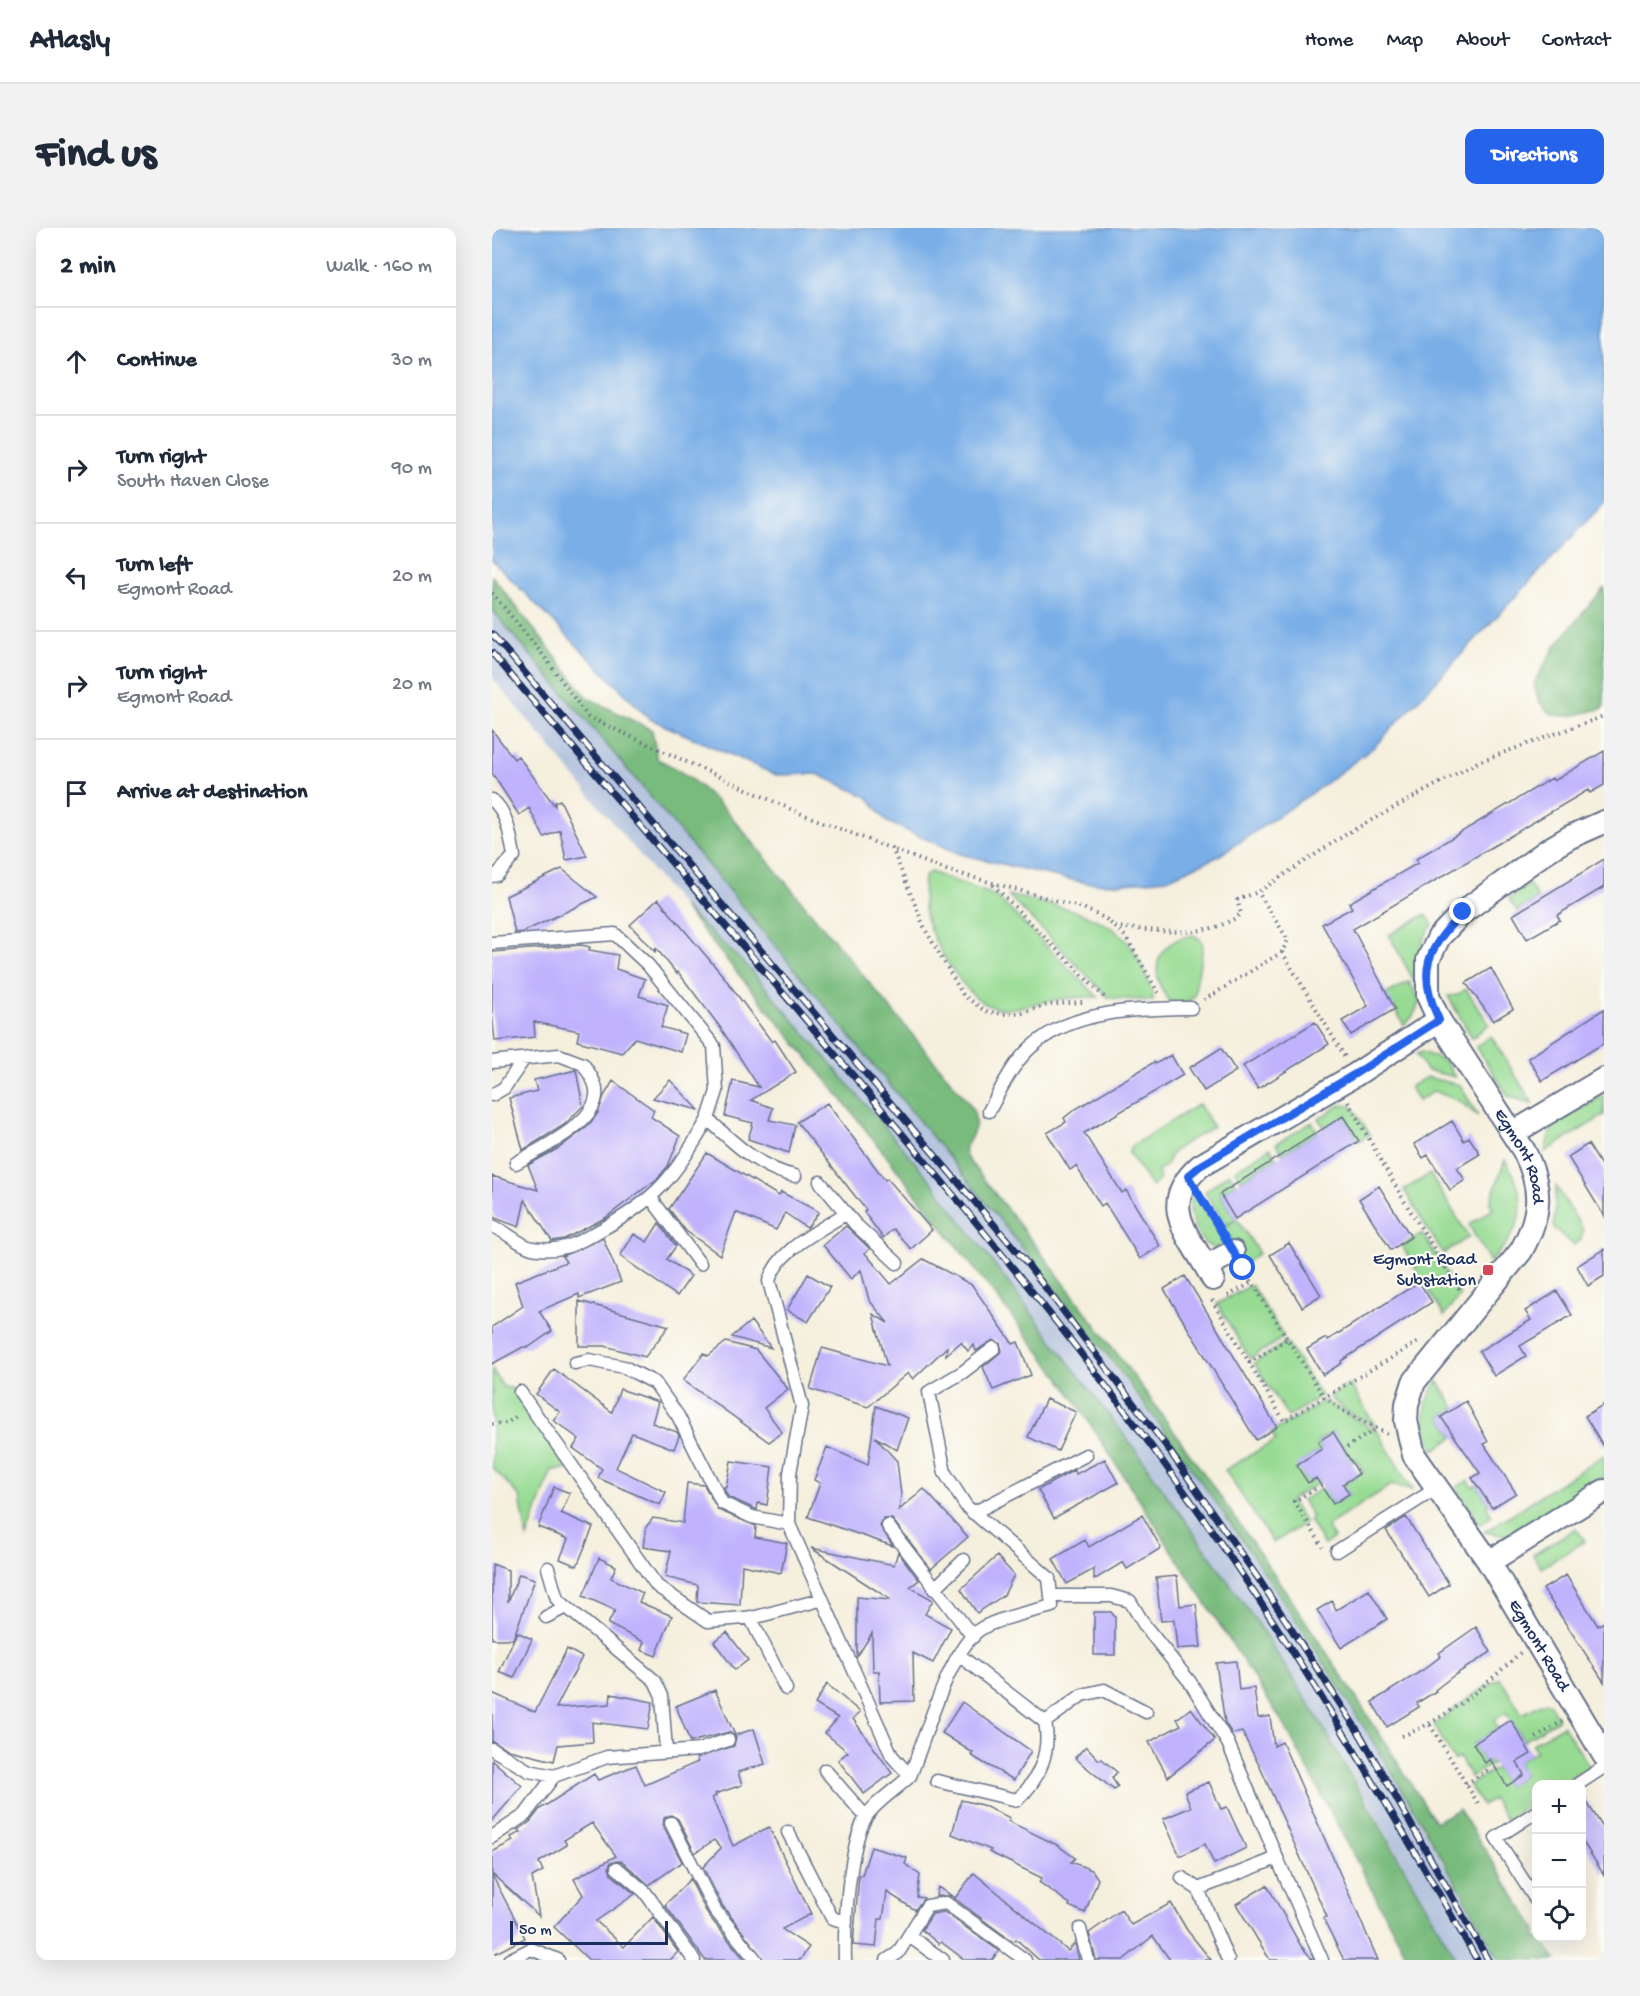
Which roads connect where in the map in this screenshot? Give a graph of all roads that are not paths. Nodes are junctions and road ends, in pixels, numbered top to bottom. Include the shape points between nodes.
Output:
1 (492, 800) edge
2 (1604, 822) edge
3 (492, 876) edge
4 (492, 943) edge
5 (1191, 1008) road end
6 (1439, 1020) junction
7 (524, 1059) junction
8 (492, 1062) edge
9 (1604, 1079) edge
10 (492, 1095) edge
11 (989, 1111) dead end
12 (708, 1119) junction
13 (1513, 1133) junction
14 (516, 1163) dead end
15 (795, 1176) dead end
16 (820, 1182) dead end
17 (651, 1198) junction
18 (846, 1213) junction
19 (492, 1226) edge
20 (1233, 1252) road end
21 (897, 1263) dead end
22 (700, 1264) dead end
23 (994, 1348) dead end
24 (575, 1363) dead end
25 (520, 1392) dead end
26 (1086, 1455) dead end
27 (1437, 1488) junction
28 (1604, 1491) edge
29 (973, 1513) junction
30 (789, 1524) junction
31 (888, 1526) dead end
32 (1333, 1553) road end
33 (964, 1560) dead end
34 (1489, 1562) junction
35 (548, 1568) dead end
36 (934, 1588) junction
37 (1051, 1596) junction
38 (820, 1600) junction
39 (566, 1606) junction
40 (546, 1617) dead end
41 (750, 1617) junction
42 (972, 1637) junction
43 (959, 1655) junction
44 (786, 1689) dead end
45 (1146, 1712) dead end
46 (1046, 1722) junction
47 (728, 1740) dead end
48 (492, 1749) edge
49 (666, 1751) junction
50 (1604, 1755) edge
51 (1604, 1767) edge
52 (825, 1770) dead end
53 (554, 1776) junction
54 (910, 1776) junction
55 (1585, 1780) edge
56 (937, 1781) dead end
57 (1532, 1815) edge
58 (866, 1817) junction
59 (671, 1823) dead end
60 (788, 1832) dead end
61 (492, 1837) edge
62 (1277, 1858) junction
63 (617, 1868) dead end
64 (1182, 1878) dead end
65 (1198, 1889) junction
66 (1532, 1894) edge
67 (846, 1922) junction
68 (1080, 1929) dead end
69 (909, 1936) junction
70 (509, 1960) edge
71 (558, 1960) edge
72 (694, 1960) edge
73 (756, 1960) edge
74 (844, 1960) edge
75 (887, 1960) edge
76 (943, 1960) edge
77 (1025, 1960) edge
78 (1088, 1960) edge
79 (1227, 1960) edge
80 (1322, 1960) edge

1 - 3 lane via 498,804 514,856
2 - 6 street, Egmont Road via 1570,837 1521,868 1463,912 1439,937 1428,960 1426,984
4 - 12 lane via 615,934 648,964 714,1046 717,1091
5 - 11 lane via 1109,1014 1057,1030 1036,1043 1013,1068
6 - 13 street, Egmont Road
6 - 20 street via 1188,1176 1179,1194 1178,1209 1182,1225 1210,1273
7 - 8 lane
7 - 10 lane via 504,1088
7 - 14 lane via 559,1055 583,1064 596,1086 594,1107 577,1126
9 - 13 street
12 - 15 lane via 761,1163
12 - 17 lane via 682,1164
13 - 27 street, Egmont Road via 1530,1163 1537,1187 1534,1228 1521,1251 1426,1364 1411,1388 1407,1404 1411,1447
16 - 18 lane
17 - 19 lane via 567,1249 530,1247
17 - 22 lane
18 - 21 lane
18 - 30 lane via 785,1255 772,1268 769,1281 802,1407 790,1473
23 - 29 lane via 929,1392 945,1473
24 - 30 lane via 589,1360 624,1367 655,1383 678,1416 722,1503 752,1517
25 - 41 lane via 657,1586 708,1621
26 - 29 lane
27 - 32 lane
27 - 34 street, Egmont Road
28 - 34 street
29 - 37 lane via 1049,1578
30 - 38 lane
31 - 36 lane
33 - 36 lane
34 - 50 street, Egmont Road
35 - 39 lane via 557,1599
36 - 42 lane
37 - 42 lane via 1052,1606 981,1629
37 - 62 lane via 1111,1596 1130,1601 1190,1682 1228,1743
38 - 41 lane
38 - 54 lane via 892,1755
39 - 40 lane
39 - 49 lane via 655,1681 662,1696
41 - 44 lane
42 - 43 lane
43 - 46 lane
43 - 54 lane
45 - 46 lane via 1104,1690 1083,1695
46 - 56 lane via 1048,1738 1042,1765 1030,1787 1017,1800
47 - 49 lane via 699,1749
48 - 53 lane via 529,1771
49 - 53 lane via 607,1758
51 - 55 lane
52 - 58 lane
53 - 61 lane via 525,1815
54 - 58 lane
57 - 66 lane via 1496,1838
58 - 67 lane via 854,1855
59 - 73 lane via 715,1910
60 - 67 lane via 832,1918
62 - 65 lane
62 - 80 lane
63 - 72 lane via 645,1892
64 - 65 lane
65 - 79 lane
67 - 74 lane
68 - 78 lane
69 - 75 lane via 898,1953
69 - 76 lane
69 - 77 lane via 927,1906 946,1903
70 - 71 lane via 531,1949

